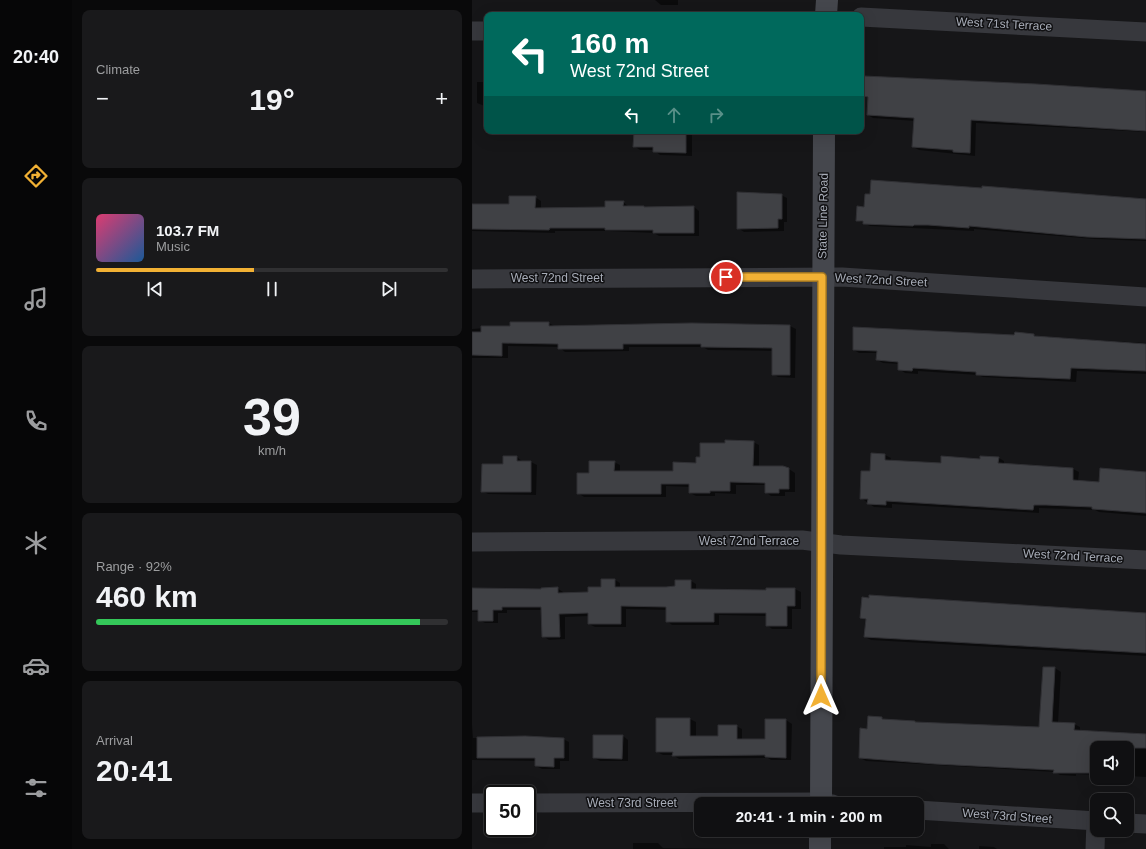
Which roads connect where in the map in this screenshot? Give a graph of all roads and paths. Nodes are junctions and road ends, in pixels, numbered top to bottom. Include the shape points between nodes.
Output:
1 (827, 0) edge
2 (826, 12) edge
3 (864, 16) edge
4 (472, 31) edge
5 (484, 31) edge
6 (1146, 32) edge
7 (824, 134) edge
8 (822, 277) junction
9 (472, 279) edge
10 (1146, 297) edge
11 (472, 542) edge
12 (822, 543) junction
13 (1146, 560) edge
14 (825, 797) edge
15 (472, 803) edge
16 (484, 803) edge
17 (536, 803) edge
18 (694, 803) edge
19 (924, 810) edge
20 (1090, 821) edge
21 (1134, 823) edge
22 (1146, 824) edge
23 (820, 837) edge
24 (1095, 837) edge
25 (820, 849) edge
26 (1095, 849) edge

1 - 2 main road
3 - 6 street, West 71st Terrace
4 - 5 street
7 - 8 main road, State Line Road
8 - 9 street, West 72nd Street
8 - 10 street, West 72nd Street
8 - 12 main road, State Line Road
11 - 12 street, West 72nd Terrace via 802,540
12 - 13 street, West 72nd Terrace
12 - 14 main road, State Line Road
15 - 16 street
17 - 18 street, West 73rd Street
19 - 20 street, West 73rd Street
21 - 22 street
23 - 25 main road
24 - 26 street

